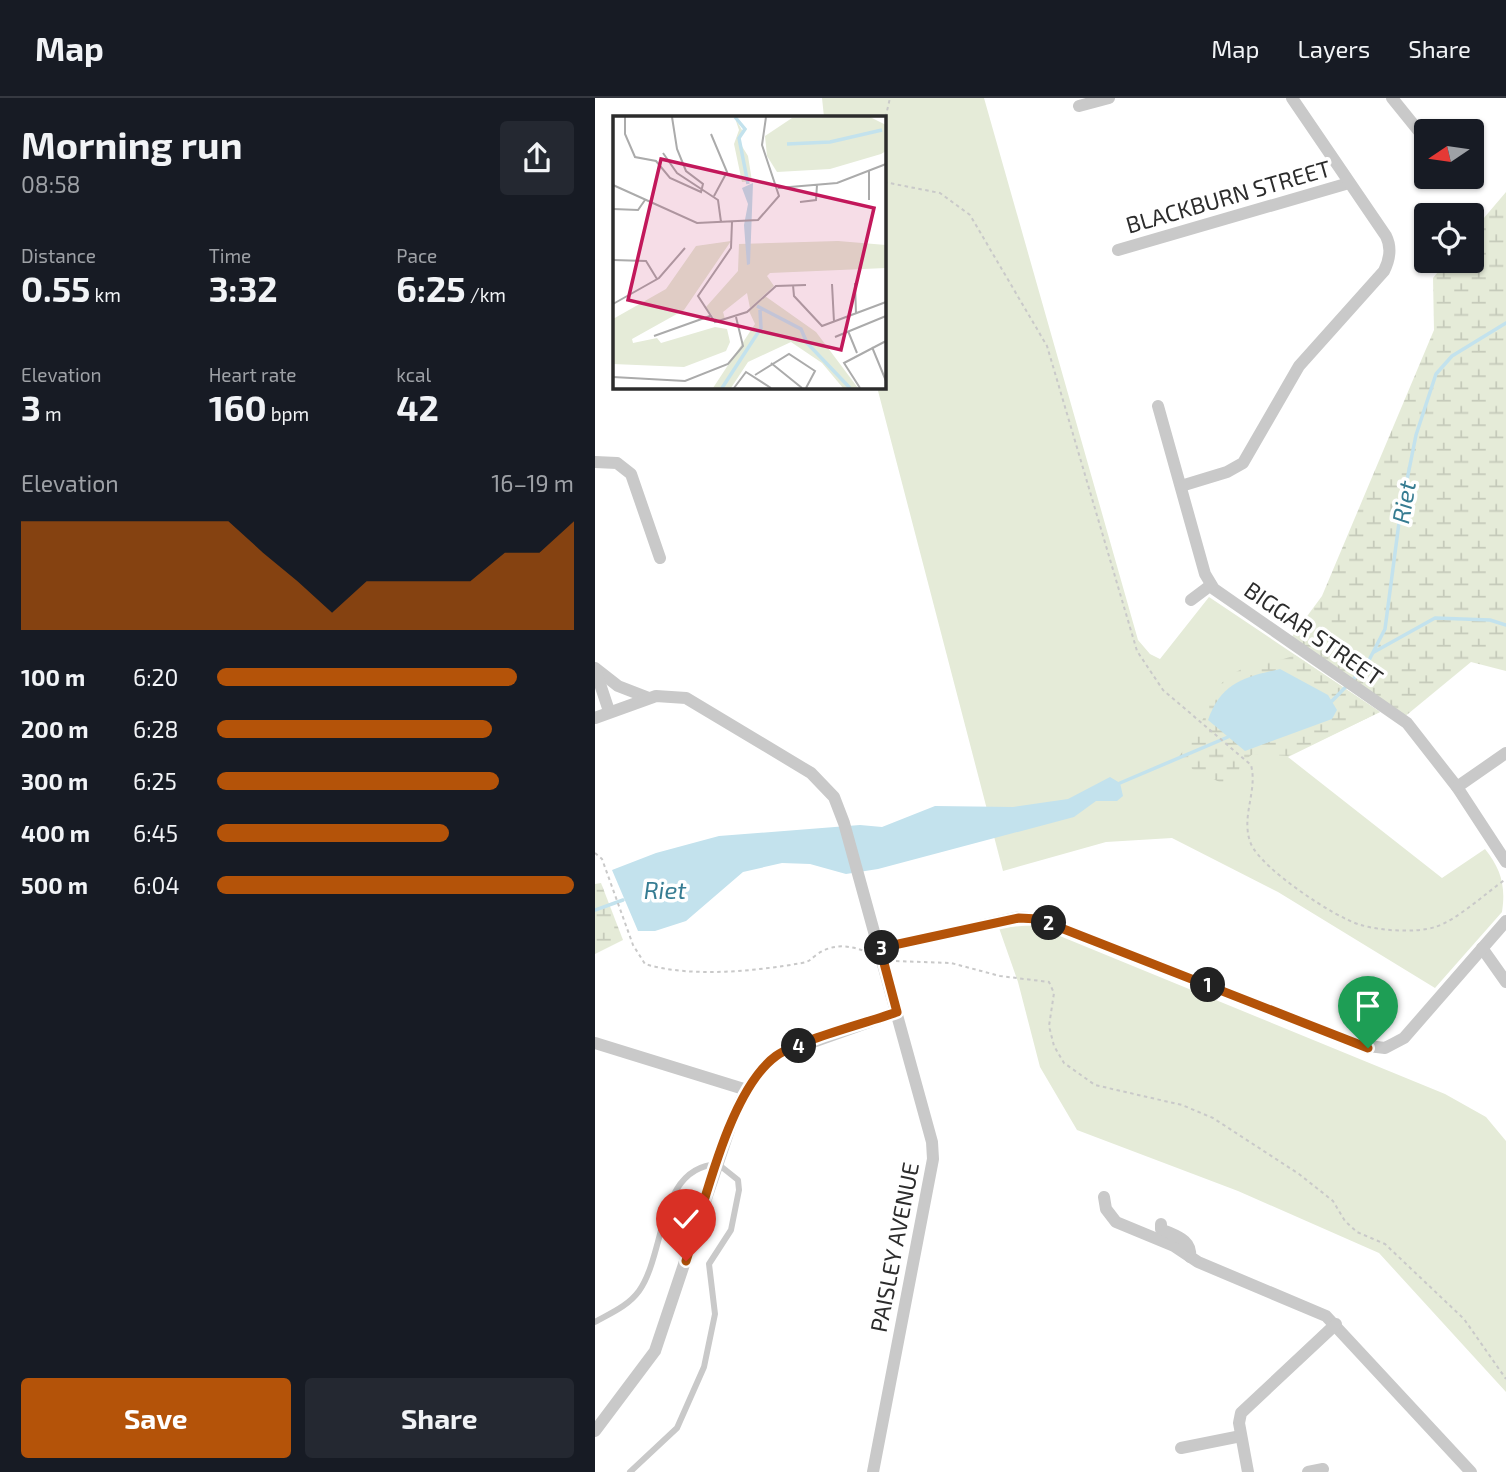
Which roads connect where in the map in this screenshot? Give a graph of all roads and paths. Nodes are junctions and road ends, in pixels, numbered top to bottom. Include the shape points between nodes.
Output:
1 (890, 98) edge
2 (1109, 98) edge
3 (1292, 98) edge
4 (1392, 98) edge
5 (1079, 106) dead end
6 (885, 120) edge
7 (1414, 126) edge
8 (885, 182) edge
9 (1349, 183) junction
10 (1118, 250) dead end
11 (1158, 406) dead end
12 (595, 462) edge
13 (1181, 486) junction
14 (660, 558) dead end
15 (1211, 585) junction
16 (1191, 600) dead end
17 (596, 676) edge
18 (650, 698) junction
19 (609, 711) junction
20 (595, 718) edge
21 (1506, 753) edge
22 (1457, 788) junction
23 (595, 853) edge
24 (1506, 862) edge
25 (1506, 879) edge
26 (1506, 921) edge
27 (1482, 948) junction
28 (881, 952) junction
29 (1506, 982) edge
30 (897, 1012) junction
31 (595, 1043) edge
32 (747, 1090) junction
33 (718, 1164) junction
34 (1104, 1197) dead end
35 (1161, 1224) dead end
36 (1192, 1259) junction
37 (595, 1322) edge
38 (1336, 1324) junction
39 (1506, 1379) edge
40 (595, 1431) edge
41 (1241, 1436) junction
42 (1181, 1448) dead end
43 (1323, 1469) dead end
44 (630, 1472) edge
45 (873, 1472) edge
46 (1248, 1472) edge
47 (1308, 1472) edge
48 (1471, 1472) edge

1 - 6 path
2 - 5 street
3 - 9 street
4 - 7 street
8 - 25 path via 940,194 970,215 1047,346 1137,651 1163,690 1245,758 1253,774 1247,832 1257,854 1295,888 1360,925 1391,929 1435,927
9 - 10 street, BLACKBURN STREET
9 - 13 street via 1390,247 1384,271 1299,366 1244,463
11 - 13 street, BIGGAR STREET
12 - 14 street via 617,463 632,474
13 - 15 street, BIGGAR STREET
15 - 16 street
15 - 22 street, BIGGAR STREET via 1407,723
17 - 18 street
17 - 19 street
18 - 19 street, PAISLEY AVENUE
18 - 28 street, PAISLEY AVENUE via 685,698 811,773 834,797
19 - 20 street, PAISLEY AVENUE
21 - 22 street
22 - 24 street, BIGGAR STREET
23 - 28 path via 602,859 633,945 645,964 726,971 807,962 840,946
26 - 27 street
27 - 28 street via 1404,1038 1382,1048 1360,1045 1038,919 1019,918
27 - 29 street
28 - 30 street, PAISLEY AVENUE
28 - 39 path via 898,961 950,963 1049,982 1054,993 1049,1026 1064,1063 1095,1085 1182,1105 1213,1118 1299,1174 1333,1201 1357,1232 1385,1244 1464,1319
30 - 32 street via 779,1054
30 - 45 street, PAISLEY AVENUE via 933,1159
31 - 32 street
32 - 33 street
33 - 37 lane via 699,1168 687,1177 668,1207 641,1288 627,1304
33 - 40 street via 655,1351
33 - 44 lane via 740,1186 733,1224 709,1264 715,1306 704,1367 677,1428
34 - 36 street via 1116,1222 1174,1246
35 - 36 street via 1161,1230 1186,1241
36 - 38 street via 1321,1313
38 - 41 street via 1243,1410
38 - 48 street
41 - 42 street
41 - 46 street
43 - 47 street

